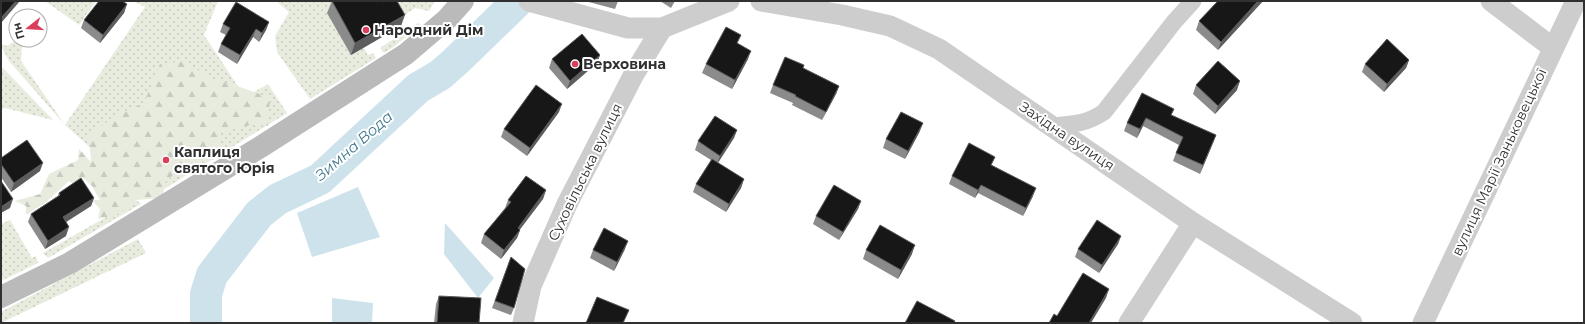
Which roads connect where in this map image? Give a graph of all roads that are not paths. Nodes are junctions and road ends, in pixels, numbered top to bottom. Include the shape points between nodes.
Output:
1 (463, 1) edge
2 (729, 1) edge
3 (761, 1) edge
4 (1193, 1) edge
5 (1491, 1) edge
6 (1576, 1) edge
7 (534, 3) edge
8 (662, 28) junction
9 (1553, 48) junction
10 (1052, 126) junction
11 (1194, 223) junction
12 (1, 297) edge
13 (522, 323) edge
14 (1129, 323) edge
15 (1352, 323) edge
16 (1423, 323) edge

1 - 12 main road via 447,19 406,54 262,146 70,263
2 - 8 street
3 - 10 street, Західна вулиця via 890,26 939,49
4 - 10 street via 1104,112 1080,124
5 - 9 street
6 - 9 street, вулиця Марії Заньковецької
7 - 8 street via 628,28
8 - 13 street, Суховільська вулиця via 634,74 567,204 531,286
9 - 16 street, вулиця Марії Заньковецької
10 - 11 street, Західна вулиця
11 - 14 street
11 - 15 street, Західна вулиця

